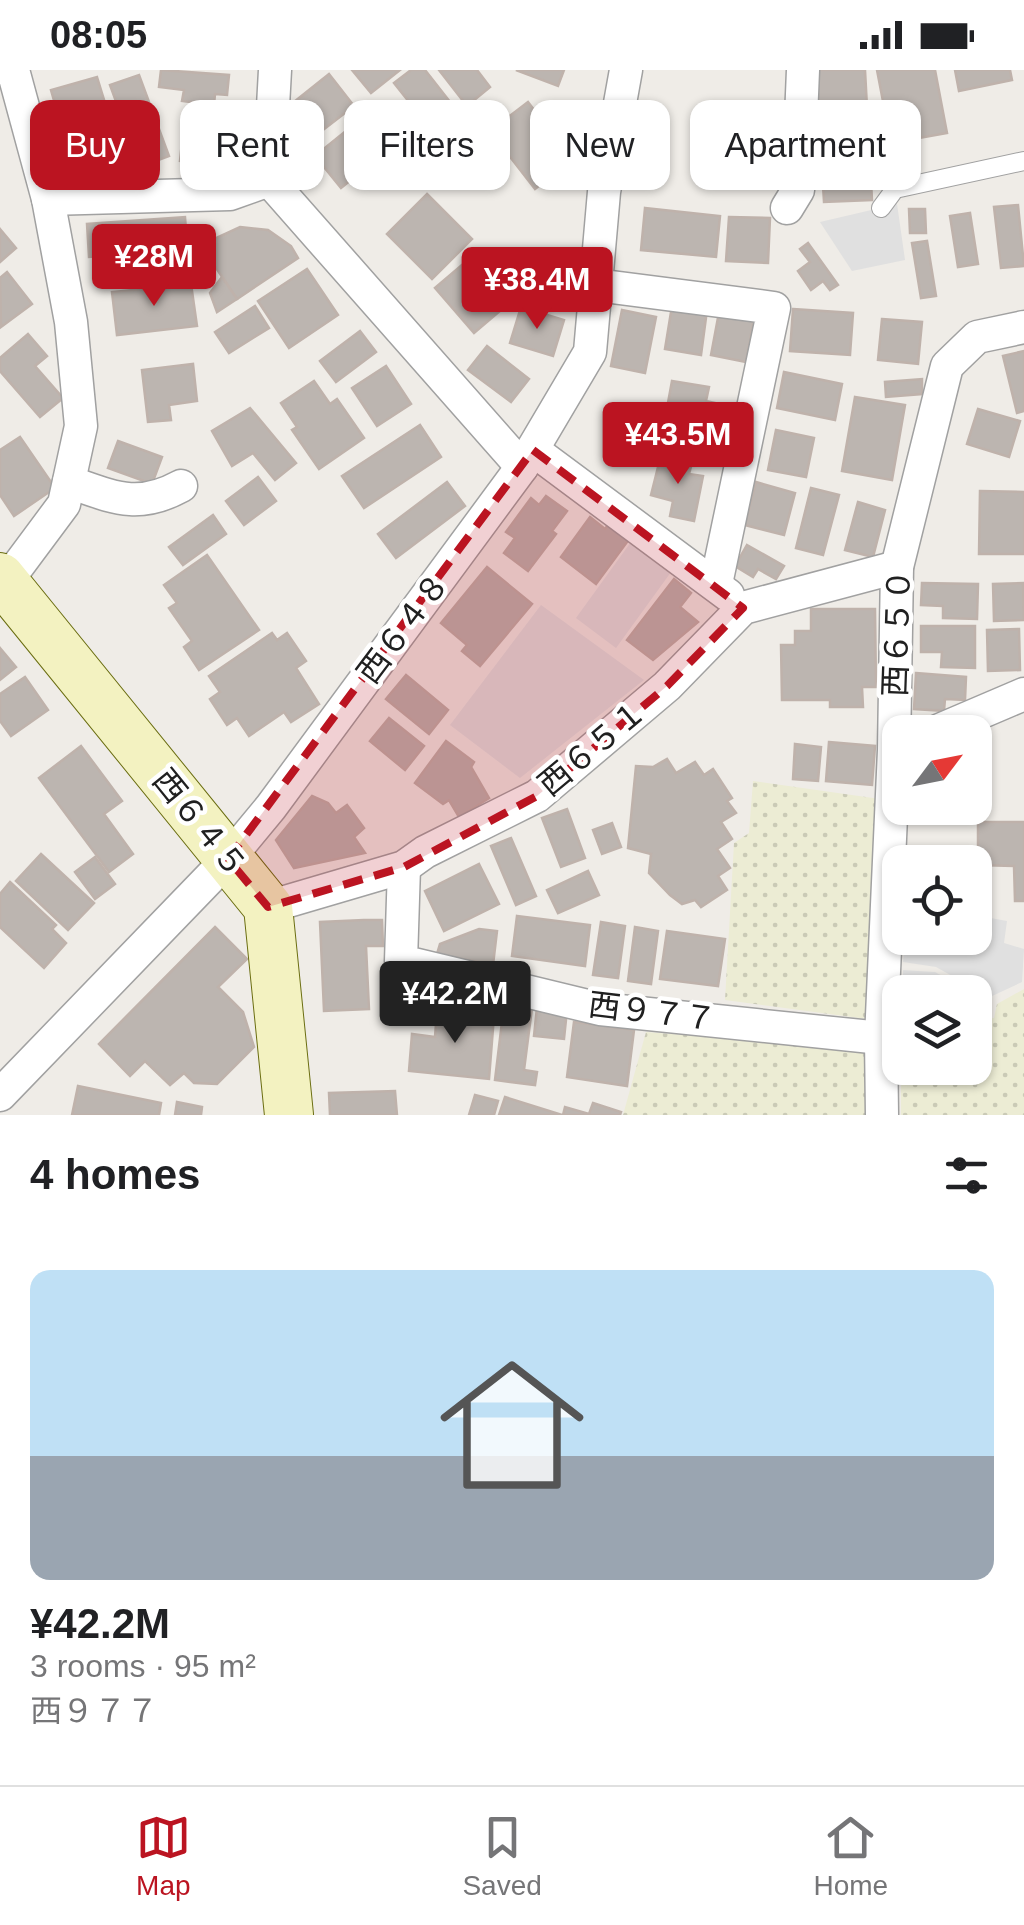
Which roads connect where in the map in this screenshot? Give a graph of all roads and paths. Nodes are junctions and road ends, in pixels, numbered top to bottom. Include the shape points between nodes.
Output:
1 (13, 70) edge
2 (275, 70) edge
3 (626, 70) edge
4 (803, 70) edge
5 (273, 100) edge
6 (1024, 161) edge
7 (241, 190) edge
8 (278, 190) edge
9 (48, 200) junction
10 (787, 208) dead end
11 (882, 208) dead end
12 (596, 285) junction
13 (1024, 327) edge
14 (528, 458) junction
15 (69, 482) junction
16 (181, 486) dead end
17 (896, 567) junction
18 (2, 584) edge
19 (716, 584) junction
20 (743, 608) junction
21 (1024, 694) edge
22 (897, 715) edge
23 (975, 715) edge
24 (893, 825) edge
25 (228, 858) junction
26 (404, 867) junction
27 (268, 907) junction
28 (880, 1038) junction
29 (0, 1095) edge
30 (289, 1115) edge
31 (882, 1115) edge

1 - 9 street
2 - 5 street
3 - 12 street, 西６４８
4 - 10 street via 798,190
6 - 11 lane via 895,189
7 - 9 street
8 - 14 street
9 - 15 street via 81,426
12 - 14 street, 西６４８ via 590,352
12 - 19 street via 774,308
13 - 17 street, 西６５０ via 977,337 946,366
14 - 19 street
14 - 25 street, 西６４８
15 - 16 street via 136,500
15 - 18 street via 64,504
17 - 20 street
17 - 22 street, 西６５０
18 - 25 street, 西６４５
19 - 20 street
20 - 26 street, 西６５１ via 667,686 537,796
21 - 23 street
24 - 28 street, 西６５０
25 - 27 street, 西６４５
25 - 29 street, 西６４８
26 - 27 street, 西６５１
26 - 28 street, 西９７７ via 400,960 600,1009
27 - 30 street, 西６４５
28 - 31 street, 西６５０

